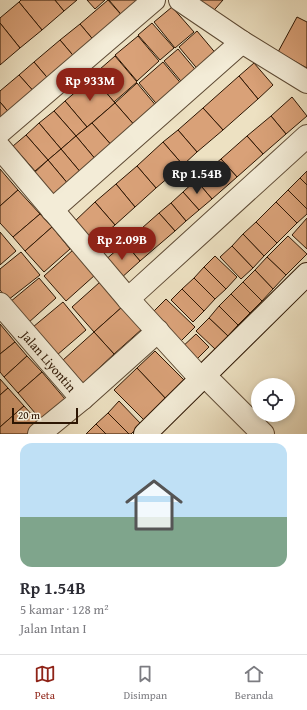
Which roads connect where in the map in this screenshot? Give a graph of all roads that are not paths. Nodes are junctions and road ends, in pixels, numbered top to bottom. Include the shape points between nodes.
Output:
1 (154, 0) edge
2 (180, 0) edge
3 (242, 42) junction
4 (307, 82) edge
5 (0, 132) edge
6 (307, 136) edge
7 (0, 148) edge
8 (52, 210) junction
9 (307, 274) edge
10 (128, 299) junction
11 (0, 304) edge
12 (158, 331) junction
13 (203, 377) junction
14 (82, 399) junction
15 (39, 434) edge
16 (145, 434) edge
17 (263, 434) edge

1 - 5 street
2 - 3 street
3 - 4 street
3 - 8 street
6 - 10 street
7 - 8 street
8 - 10 street
9 - 13 street
10 - 12 street
11 - 14 street, Jalan Liyontin
12 - 13 street
12 - 14 street
13 - 16 street
13 - 17 street
14 - 15 street

